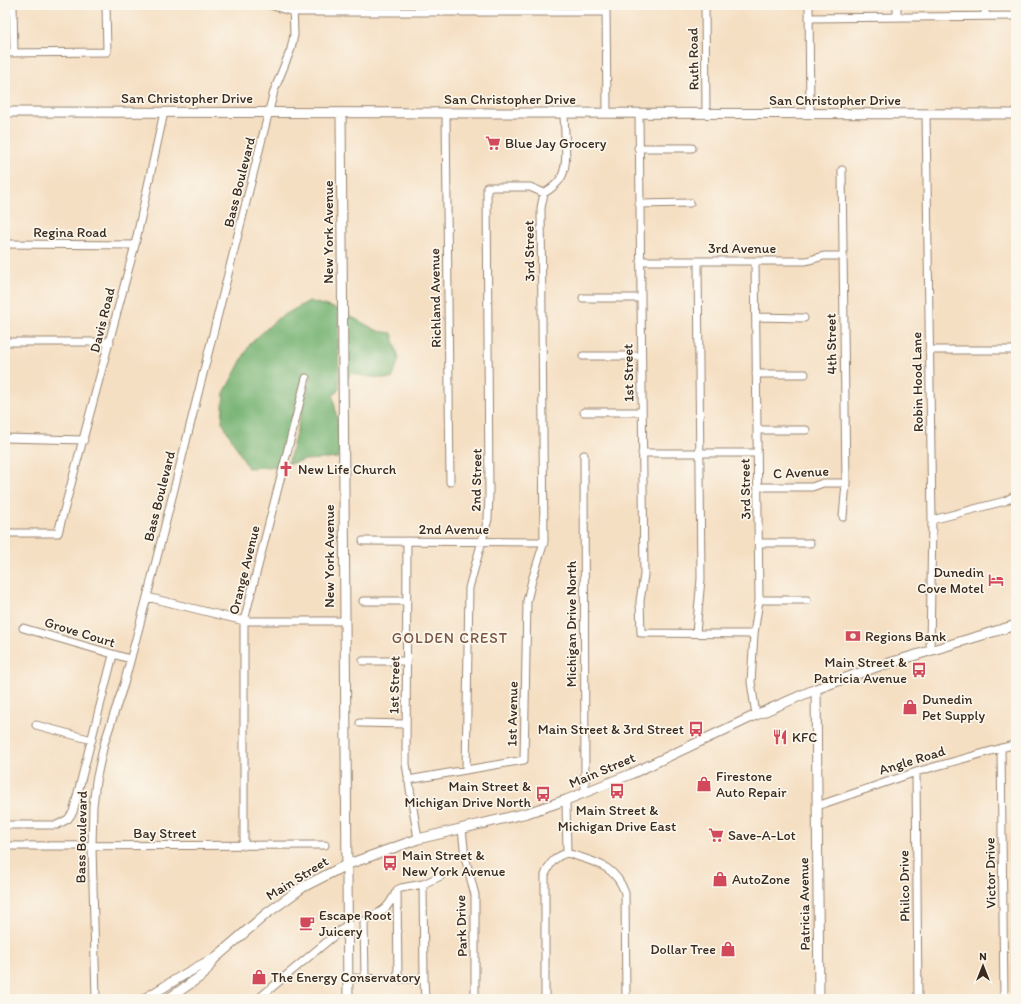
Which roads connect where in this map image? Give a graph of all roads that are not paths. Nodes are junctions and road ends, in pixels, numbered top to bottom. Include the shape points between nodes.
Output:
1 (13, 5) edge
2 (106, 5) edge
3 (270, 5) edge
4 (705, 5) edge
5 (809, 5) edge
6 (897, 5) edge
7 (985, 5) edge
8 (293, 8) edge
9 (606, 9) edge
10 (985, 16) junction
11 (1016, 16) edge
12 (897, 17) junction
13 (809, 18) junction
14 (5, 53) edge
15 (14, 53) junction
16 (5, 112) edge
17 (164, 112) junction
18 (270, 112) junction
19 (564, 113) junction
20 (607, 113) junction
21 (639, 113) junction
22 (341, 114) junction
23 (446, 114) junction
24 (706, 114) junction
25 (810, 114) junction
26 (926, 114) junction
27 (1016, 114) edge
28 (638, 148) junction
29 (692, 148) dead end
30 (842, 170) dead end
31 (544, 193) junction
32 (690, 203) dead end
33 (639, 204) junction
34 (5, 244) edge
35 (135, 245) junction
36 (843, 256) junction
37 (640, 260) junction
38 (698, 261) junction
39 (755, 261) junction
40 (583, 298) dead end
41 (640, 298) junction
42 (756, 317) junction
43 (804, 318) dead end
44 (5, 342) edge
45 (110, 342) junction
46 (929, 350) junction
47 (1016, 350) edge
48 (584, 356) dead end
49 (641, 356) junction
50 (756, 374) junction
51 (805, 374) dead end
52 (306, 378) dead end
53 (584, 412) dead end
54 (642, 412) junction
55 (757, 430) junction
56 (806, 430) dead end
57 (5, 438) edge
58 (84, 440) junction
59 (642, 453) junction
60 (757, 453) junction
61 (700, 454) junction
62 (584, 455) dead end
63 (450, 482) dead end
64 (846, 483) junction
65 (758, 487) junction
66 (1016, 495) edge
67 (843, 517) dead end
68 (932, 520) junction
69 (5, 533) edge
70 (364, 541) dead end
71 (407, 541) junction
72 (481, 542) junction
73 (544, 542) junction
74 (759, 543) junction
75 (810, 543) dead end
76 (147, 597) junction
77 (759, 600) junction
78 (807, 600) dead end
79 (363, 601) dead end
80 (407, 601) junction
81 (244, 621) junction
82 (344, 621) junction
83 (1016, 624) edge
84 (23, 628) dead end
85 (696, 633) junction
86 (754, 634) junction
87 (930, 650) junction
88 (113, 655) junction
89 (130, 660) junction
90 (364, 661) dead end
91 (407, 661) junction
92 (816, 689) junction
93 (756, 715) junction
94 (360, 723) dead end
95 (406, 724) junction
96 (36, 725) dead end
97 (92, 740) junction
98 (1016, 744) edge
99 (1002, 748) junction
100 (466, 770) junction
101 (916, 772) junction
102 (408, 780) junction
103 (585, 793) junction
104 (566, 800) junction
105 (817, 806) junction
106 (5, 826) edge
107 (462, 829) junction
108 (418, 839) junction
109 (325, 845) dead end
110 (5, 846) edge
111 (92, 846) junction
112 (244, 846) junction
113 (567, 853) junction
114 (346, 864) junction
115 (440, 876) dead end
116 (423, 884) junction
117 (397, 890) junction
118 (347, 925) junction
119 (214, 959) junction
120 (348, 978) junction
121 (365, 978) junction
122 (398, 979) junction
123 (424, 979) junction
124 (96, 999) edge
125 (144, 999) edge
126 (168, 999) edge
127 (258, 999) edge
128 (348, 999) edge
129 (424, 999) edge
130 (475, 999) edge
131 (546, 999) edge
132 (626, 999) edge
133 (819, 999) edge
134 (918, 999) edge
135 (1004, 999) edge

1 - 15 street
2 - 15 street via 107,52
3 - 8 street
4 - 24 street, Ruth Road
5 - 13 street
6 - 12 street
7 - 10 street
8 - 9 street
8 - 18 street, Bass Boulevard via 294,35 291,49 274,91
9 - 20 street
10 - 11 street
10 - 12 street
12 - 13 street
13 - 25 street
14 - 15 street
16 - 17 street, San Christopher Drive
17 - 18 street, San Christopher Drive
17 - 35 street, Davis Road
18 - 22 street, San Christopher Drive
18 - 76 street, Bass Boulevard
19 - 20 street, San Christopher Drive
19 - 23 street, San Christopher Drive
19 - 31 street via 562,176 554,187
20 - 21 street, San Christopher Drive
21 - 24 street, San Christopher Drive
21 - 28 street, 1st Street
22 - 23 street, San Christopher Drive
22 - 82 street, New York Avenue
23 - 63 street, Richland Avenue
24 - 25 street, San Christopher Drive
25 - 26 street, San Christopher Drive
26 - 27 street, San Christopher Drive
26 - 46 street, Robin Hood Lane
28 - 29 street
28 - 33 street, 1st Street
30 - 36 street, 4th Street
31 - 72 street, 2nd Street via 530,187 487,187 489,494 488,519
31 - 73 street, 3rd Street via 541,208
32 - 33 street
33 - 37 street, 1st Street
34 - 35 street, Regina Road
35 - 45 street, Davis Road
36 - 39 street, 3rd Avenue via 824,256 806,261
36 - 64 street, 4th Street
37 - 38 street, 3rd Avenue
37 - 41 street, 1st Street
38 - 39 street, 3rd Avenue
38 - 61 street
39 - 42 street, 3rd Street
40 - 41 street
41 - 49 street, 1st Street
42 - 43 street
42 - 50 street, 3rd Street
44 - 45 street
45 - 58 street, Davis Road
46 - 47 street
46 - 68 street, Robin Hood Lane
48 - 49 street
49 - 54 street, 1st Street
50 - 51 street
50 - 55 street, 3rd Street
52 - 81 street, Orange Avenue
53 - 54 street
54 - 59 street, 1st Street
55 - 56 street
55 - 60 street, 3rd Street
57 - 58 street
58 - 69 street, Davis Road via 58,533
59 - 61 street
59 - 85 street, 1st Street via 644,575 640,601 641,633
60 - 61 street
60 - 65 street, 3rd Street
61 - 85 street via 701,579
62 - 103 street, Michigan Drive North
64 - 65 street, C Avenue via 823,483 812,487
64 - 67 street, 4th Street
65 - 74 street, 3rd Street
66 - 68 street via 1005,501
68 - 87 street, Robin Hood Lane
70 - 71 street, 2nd Avenue
71 - 72 street, 2nd Avenue
71 - 80 street, 1st Street
72 - 73 street, 2nd Avenue
72 - 100 street, 2nd Street via 469,588
73 - 100 street, 1st Avenue via 527,601 524,760
74 - 75 street
74 - 77 street, 3rd Street
76 - 81 street
76 - 89 street, Bass Boulevard
77 - 78 street
77 - 86 street, 3rd Street
79 - 80 street
80 - 91 street, 1st Street
81 - 82 street
81 - 112 street, Orange Avenue
82 - 114 street, New York Avenue
83 - 87 street, Main Street
84 - 88 street, Grove Court
85 - 86 street
86 - 93 street, 3rd Street via 751,682
87 - 92 street, Main Street
88 - 89 street, Grove Court
88 - 97 street
89 - 111 street, Bass Boulevard via 104,744 96,781 92,806
90 - 91 street
91 - 95 street, 1st Street
92 - 93 street, Main Street
92 - 105 street, Patricia Avenue
93 - 103 street, Main Street
94 - 95 street
95 - 102 street, 1st Street
96 - 97 street
97 - 106 street via 73,812 68,819 57,826
98 - 99 street, Angle Road
99 - 101 street, Angle Road
99 - 135 street, Victor Drive
100 - 102 street, 1st Avenue
101 - 105 street, Angle Road
101 - 134 street, Philco Drive
102 - 108 street
103 - 104 street, Main Street
104 - 107 street, Main Street via 527,813
104 - 113 street
105 - 133 street, Patricia Avenue
107 - 108 street, Main Street
107 - 130 street, Park Drive via 465,857 475,895
108 - 114 street, Main Street
109 - 112 street, Bay Street
110 - 111 street, Bay Street
111 - 112 street, Bay Street
111 - 124 street, Bass Boulevard
113 - 131 street via 550,862 545,875
113 - 132 street via 612,871 621,881 625,893
114 - 118 street, New York Avenue
114 - 119 street, Main Street via 299,890 266,914
115 - 116 street
116 - 117 street
116 - 123 street
117 - 121 street via 389,906 380,914 364,921
117 - 122 street
118 - 120 street, New York Avenue
118 - 127 street
119 - 125 street, Main Street
119 - 126 street, Main Street via 204,974
120 - 121 street
120 - 128 street, New York Avenue
121 - 122 street
122 - 123 street
123 - 129 street

